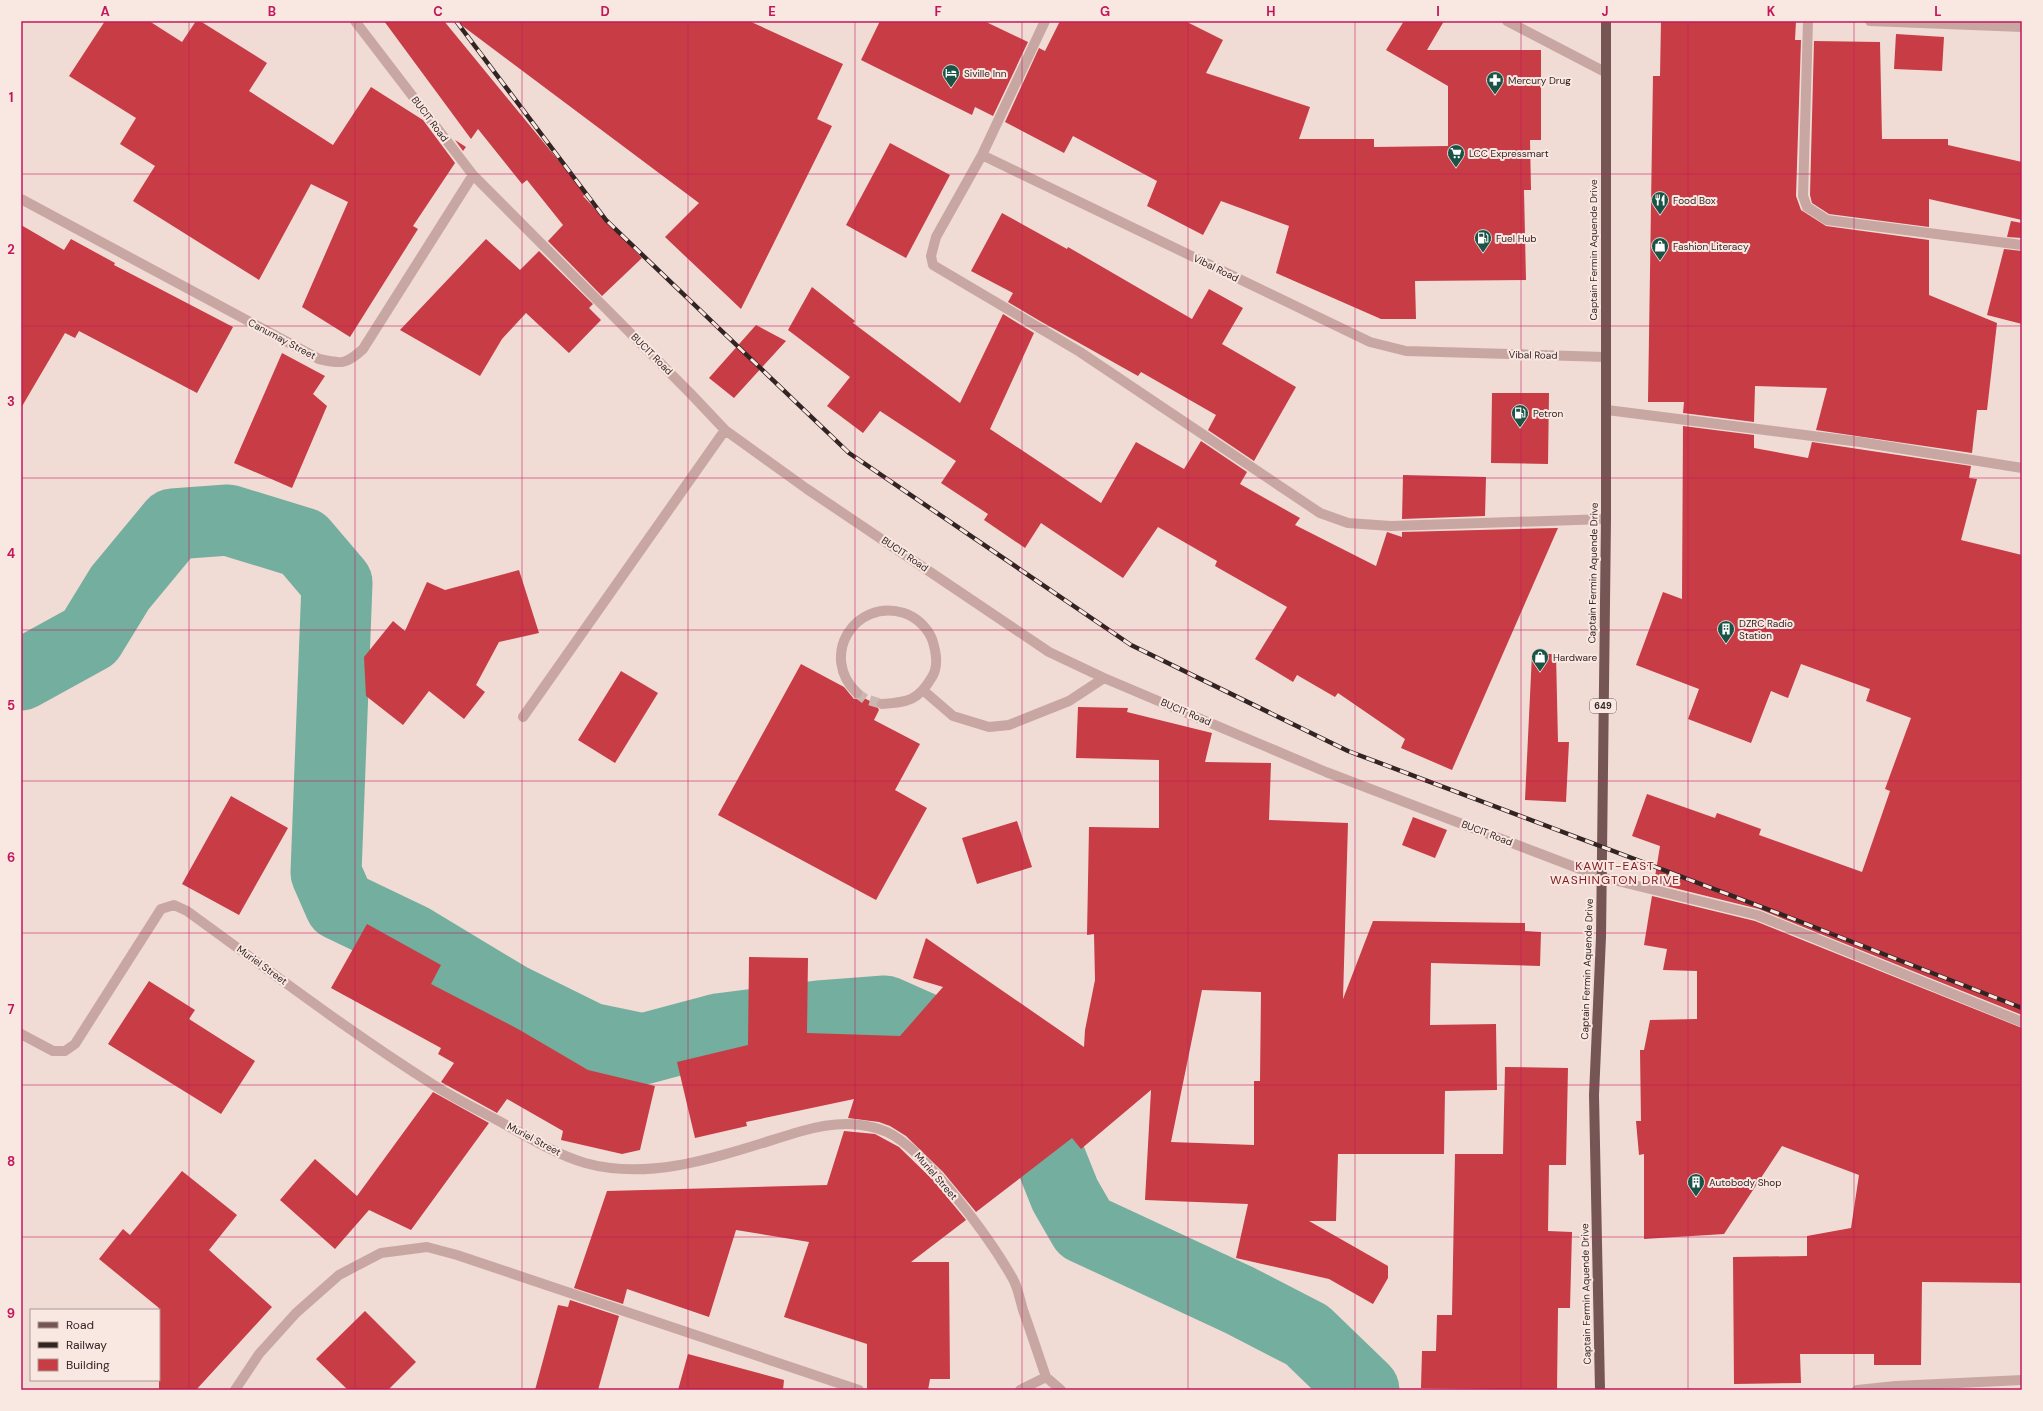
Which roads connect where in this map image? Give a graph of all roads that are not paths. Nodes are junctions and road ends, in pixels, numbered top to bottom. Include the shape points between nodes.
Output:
1 (355, 21) edge
2 (1045, 21) edge
3 (1507, 21) edge
4 (1606, 21) edge
5 (1808, 21) edge
6 (1870, 21) edge
7 (2022, 27) edge
8 (1605, 72) junction
9 (982, 155) junction
10 (473, 175) junction
11 (21, 199) edge
12 (2022, 245) edge
13 (1605, 357) junction
14 (1606, 410) junction
15 (725, 430) junction
16 (2022, 468) edge
17 (1606, 518) junction
18 (1104, 678) junction
19 (924, 691) junction
20 (857, 693) tunnel mouth
21 (882, 704) tunnel mouth
22 (523, 717) dead end
23 (1601, 877) junction
24 (2022, 1022) edge
25 (21, 1034) edge
26 (1046, 1377) junction
27 (2022, 1380) edge
28 (235, 1390) edge
29 (859, 1390) edge
30 (1020, 1390) edge
31 (1060, 1390) edge
32 (1600, 1390) edge
33 (1857, 1390) edge

1 - 10 street, BUCIT Road
2 - 9 street
3 - 8 street
4 - 8 main road, Captain Fermin Aquende Drive / 649
5 - 12 street via 1804,196 1807,207 1826,220
6 - 7 street
8 - 13 main road, Captain Fermin Aquende Drive / 649
9 - 13 street, Vibal Road via 1370,342 1406,352
9 - 17 street via 936,237 931,256 932,265 1080,352 1320,513 1348,523 1391,526
10 - 11 street, Canumay Street via 363,349 344,363 319,359
10 - 15 street, BUCIT Road
13 - 14 main road, Captain Fermin Aquende Drive / 649
14 - 16 street via 1860,442
14 - 17 main road, Captain Fermin Aquende Drive / 649
15 - 18 street, BUCIT Road via 1049,652
15 - 22 street
17 - 23 main road, Captain Fermin Aquende Drive / 649
18 - 19 street via 1069,701 1009,725 989,727 953,716
18 - 23 street, BUCIT Road via 1326,772
19 - 20 street via 934,672 936,651 929,631 913,616 893,610 872,612 853,625 842,643 840,665 848,684
19 - 21 street via 906,702
23 - 24 street, BUCIT Road via 1757,915
23 - 32 main road, Captain Fermin Aquende Drive / 649 via 1594,1095
25 - 26 street, Muriel Street via 53,1051 65,1051 75,1044 161,909 174,906 187,911 348,1028 442,1090 583,1163 616,1170 695,1162 757,1146 803,1130 830,1125 852,1123 888,1132 916,1152 971,1216 1014,1281
26 - 30 street
26 - 31 street
27 - 33 street
28 - 29 street via 258,1354 296,1313 339,1275 381,1253 427,1247 465,1257

